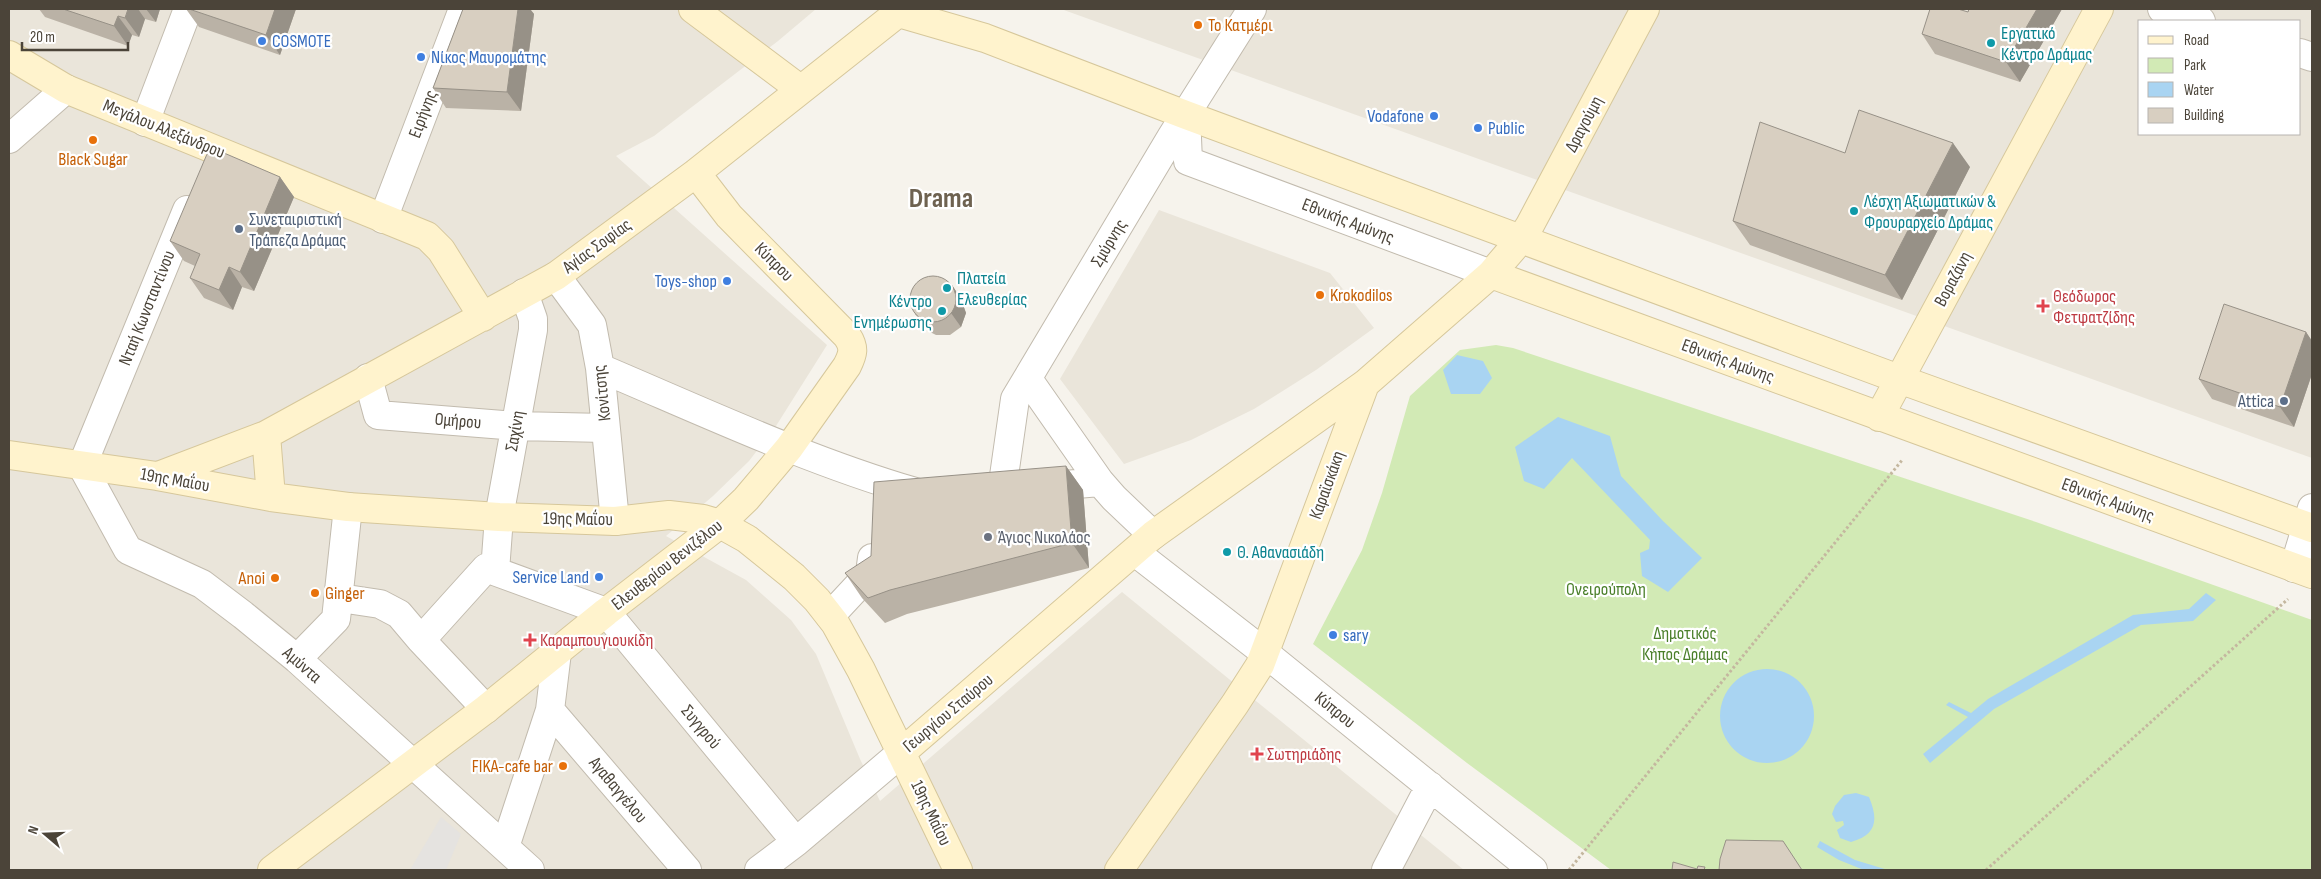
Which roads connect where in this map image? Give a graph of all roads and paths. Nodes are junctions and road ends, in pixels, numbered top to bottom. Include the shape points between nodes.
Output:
1 (188, 9) edge
2 (463, 9) edge
3 (692, 9) edge
4 (1252, 9) edge
5 (1645, 9) edge
6 (2099, 9) edge
7 (2162, 9) edge
8 (900, 10) edge
9 (2198, 20) edge
10 (9, 55) edge
11 (66, 89) junction
12 (800, 89) junction
13 (1186, 115) junction
14 (145, 122) junction
15 (9, 139) edge
16 (212, 149) junction
17 (696, 173) junction
18 (383, 219) junction
19 (1521, 240) junction
20 (1492, 274) junction
21 (556, 276) junction
22 (524, 293) junction
23 (483, 317) junction
24 (853, 349) joint
25 (600, 368) junction
26 (368, 378) junction
27 (1028, 379) junction
28 (1899, 379) junction
29 (1365, 384) junction
30 (1879, 417) junction
31 (516, 426) junction
32 (605, 428) junction
33 (1924, 433) junction
34 (266, 435) junction
35 (789, 448) junction
36 (9, 455) edge
37 (82, 466) junction
38 (157, 476) junction
39 (1100, 482) junction
40 (884, 483) junction
41 (1002, 490) junction
42 (973, 494) edge
43 (271, 497) junction
44 (935, 498) edge
45 (348, 507) junction
46 (880, 510) edge
47 (500, 517) junction
48 (615, 521) junction
49 (2310, 521) edge
50 (720, 524) junction
51 (876, 537) edge
52 (1144, 544) junction
53 (495, 571) junction
54 (2303, 571) edge
55 (2290, 596) dead end
56 (340, 598) junction
57 (606, 612) junction
58 (830, 616) junction
59 (421, 640) junction
60 (557, 652) junction
61 (1265, 653) junction
62 (297, 659) junction
63 (486, 709) junction
64 (550, 710) junction
65 (901, 753) junction
66 (412, 765) junction
67 (1430, 786) junction
68 (796, 842) junction
69 (505, 847) junction
70 (272, 870) edge
71 (530, 870) edge
72 (686, 870) edge
73 (761, 870) edge
74 (958, 870) edge
75 (1119, 870) edge
76 (1386, 870) edge
77 (1533, 870) edge
78 (1570, 870) edge
79 (1986, 870) edge

1 - 14 street
2 - 18 street, Ειρήνης
3 - 12 main road
4 - 13 street, Σμύρνης
5 - 19 main road, Δραγούμη
6 - 28 main road, Βοραζάνη
7 - 9 street
8 - 12 main road, Αγίας Σοφίας
8 - 13 main road via 985,38
10 - 11 main road, Μεγάλου Αλεξάνδρου
11 - 14 main road, Μεγάλου Αλεξάνδρου
11 - 15 street
12 - 17 main road, Αγίας Σοφίας
13 - 19 main road
13 - 20 street, Εθνικής Αμύνης via 1188,161
13 - 27 street, Σμύρνης
14 - 16 main road, Μεγάλου Αλεξάνδρου
16 - 18 main road, Μεγάλου Αλεξάνδρου
16 - 37 street, Νταή Κωνσταντίνου
17 - 21 main road, Αγίας Σοφίας
17 - 24 main road, Κύπρου via 729,216 844,332
18 - 23 main road, Μεγάλου Αλεξάνδρου via 427,236 435,243
19 - 20 main road, Καραϊσκάκη
19 - 28 main road
20 - 29 main road, Καραϊσκάκη
20 - 30 main road, Εθνικής Αμύνης
21 - 22 main road, Αγίας Σοφίας
21 - 25 street, Κονίτσης via 592,325
22 - 23 main road, Αγίας Σοφίας
22 - 31 street, Σαχίνη via 533,319 533,330
23 - 26 main road, Αγίας Σοφίας
24 - 35 main road, Ελευθερίου Βενιζέλου via 841,375
25 - 32 street, Κονίτσης
25 - 35 street
26 - 31 street, Ομήρου via 378,415
26 - 34 main road, Αγίας Σοφίας
27 - 39 street, Κύπρου
27 - 41 street, Σμύρνης via 1015,399
28 - 30 main road, Βοραζάνη
28 - 49 main road
29 - 52 main road
29 - 61 main road, Καραϊσκάκη
30 - 33 main road, Εθνικής Αμύνης
31 - 32 street, Ομήρου
31 - 47 street, Σαχίνη
32 - 48 street, Κονίτσης
33 - 54 main road, Εθνικής Αμύνης
33 - 78 path
34 - 38 main road, Αγίας Σοφίας
34 - 43 main road
35 - 40 street
35 - 50 main road, Ελευθερίου Βενιζέλου
36 - 37 main road, 19ης Μαΐου
37 - 38 main road, 19ης Μαΐου
37 - 62 street, Αμύντα via 128,550 202,584
38 - 43 main road, 19ης Μαΐου
39 - 41 street
39 - 52 street, Κύπρου
40 - 44 street
40 - 46 street
41 - 42 street
43 - 45 main road, 19ης Μαΐου
45 - 47 main road, 19ης Μαΐου
45 - 56 street
47 - 48 main road, 19ης Μαΐου
47 - 53 street, Σαχίνη
48 - 50 main road, 19ης Μαΐου via 670,514
49 - 54 street
50 - 57 main road, Ελευθερίου Βενιζέλου
50 - 58 main road, 19ης Μαΐου via 747,539 775,561 802,584
51 - 58 street via 870,573
52 - 61 street, Κύπρου
52 - 65 main road, Γεωργίου Σταύρου
53 - 57 street
53 - 59 street via 486,568
55 - 79 path
56 - 59 street via 380,604 399,614
56 - 62 street via 336,619
57 - 60 main road, Ελευθερίου Βενιζέλου
57 - 68 street, Συγγρού
58 - 65 main road, 19ης Μαΐου via 851,650
59 - 63 street
60 - 63 main road, Ελευθερίου Βενιζέλου
60 - 64 street
61 - 67 street, Κύπρου
61 - 75 main road, Καραϊσκάκη via 1235,704
62 - 66 street, Αμύντα
63 - 66 main road, Ελευθερίου Βενιζέλου
64 - 69 street
64 - 72 street, Αγαθαγγέλου
65 - 68 street, Γεωργίου Σταύρου
65 - 74 main road, 19ης Μαΐου
66 - 69 street, Αμύντα
66 - 70 main road, Ελευθερίου Βενιζέλου
67 - 76 street
67 - 77 street, Κύπρου
68 - 73 street, Γεωργίου Σταύρου
69 - 71 street, Αμύντα

